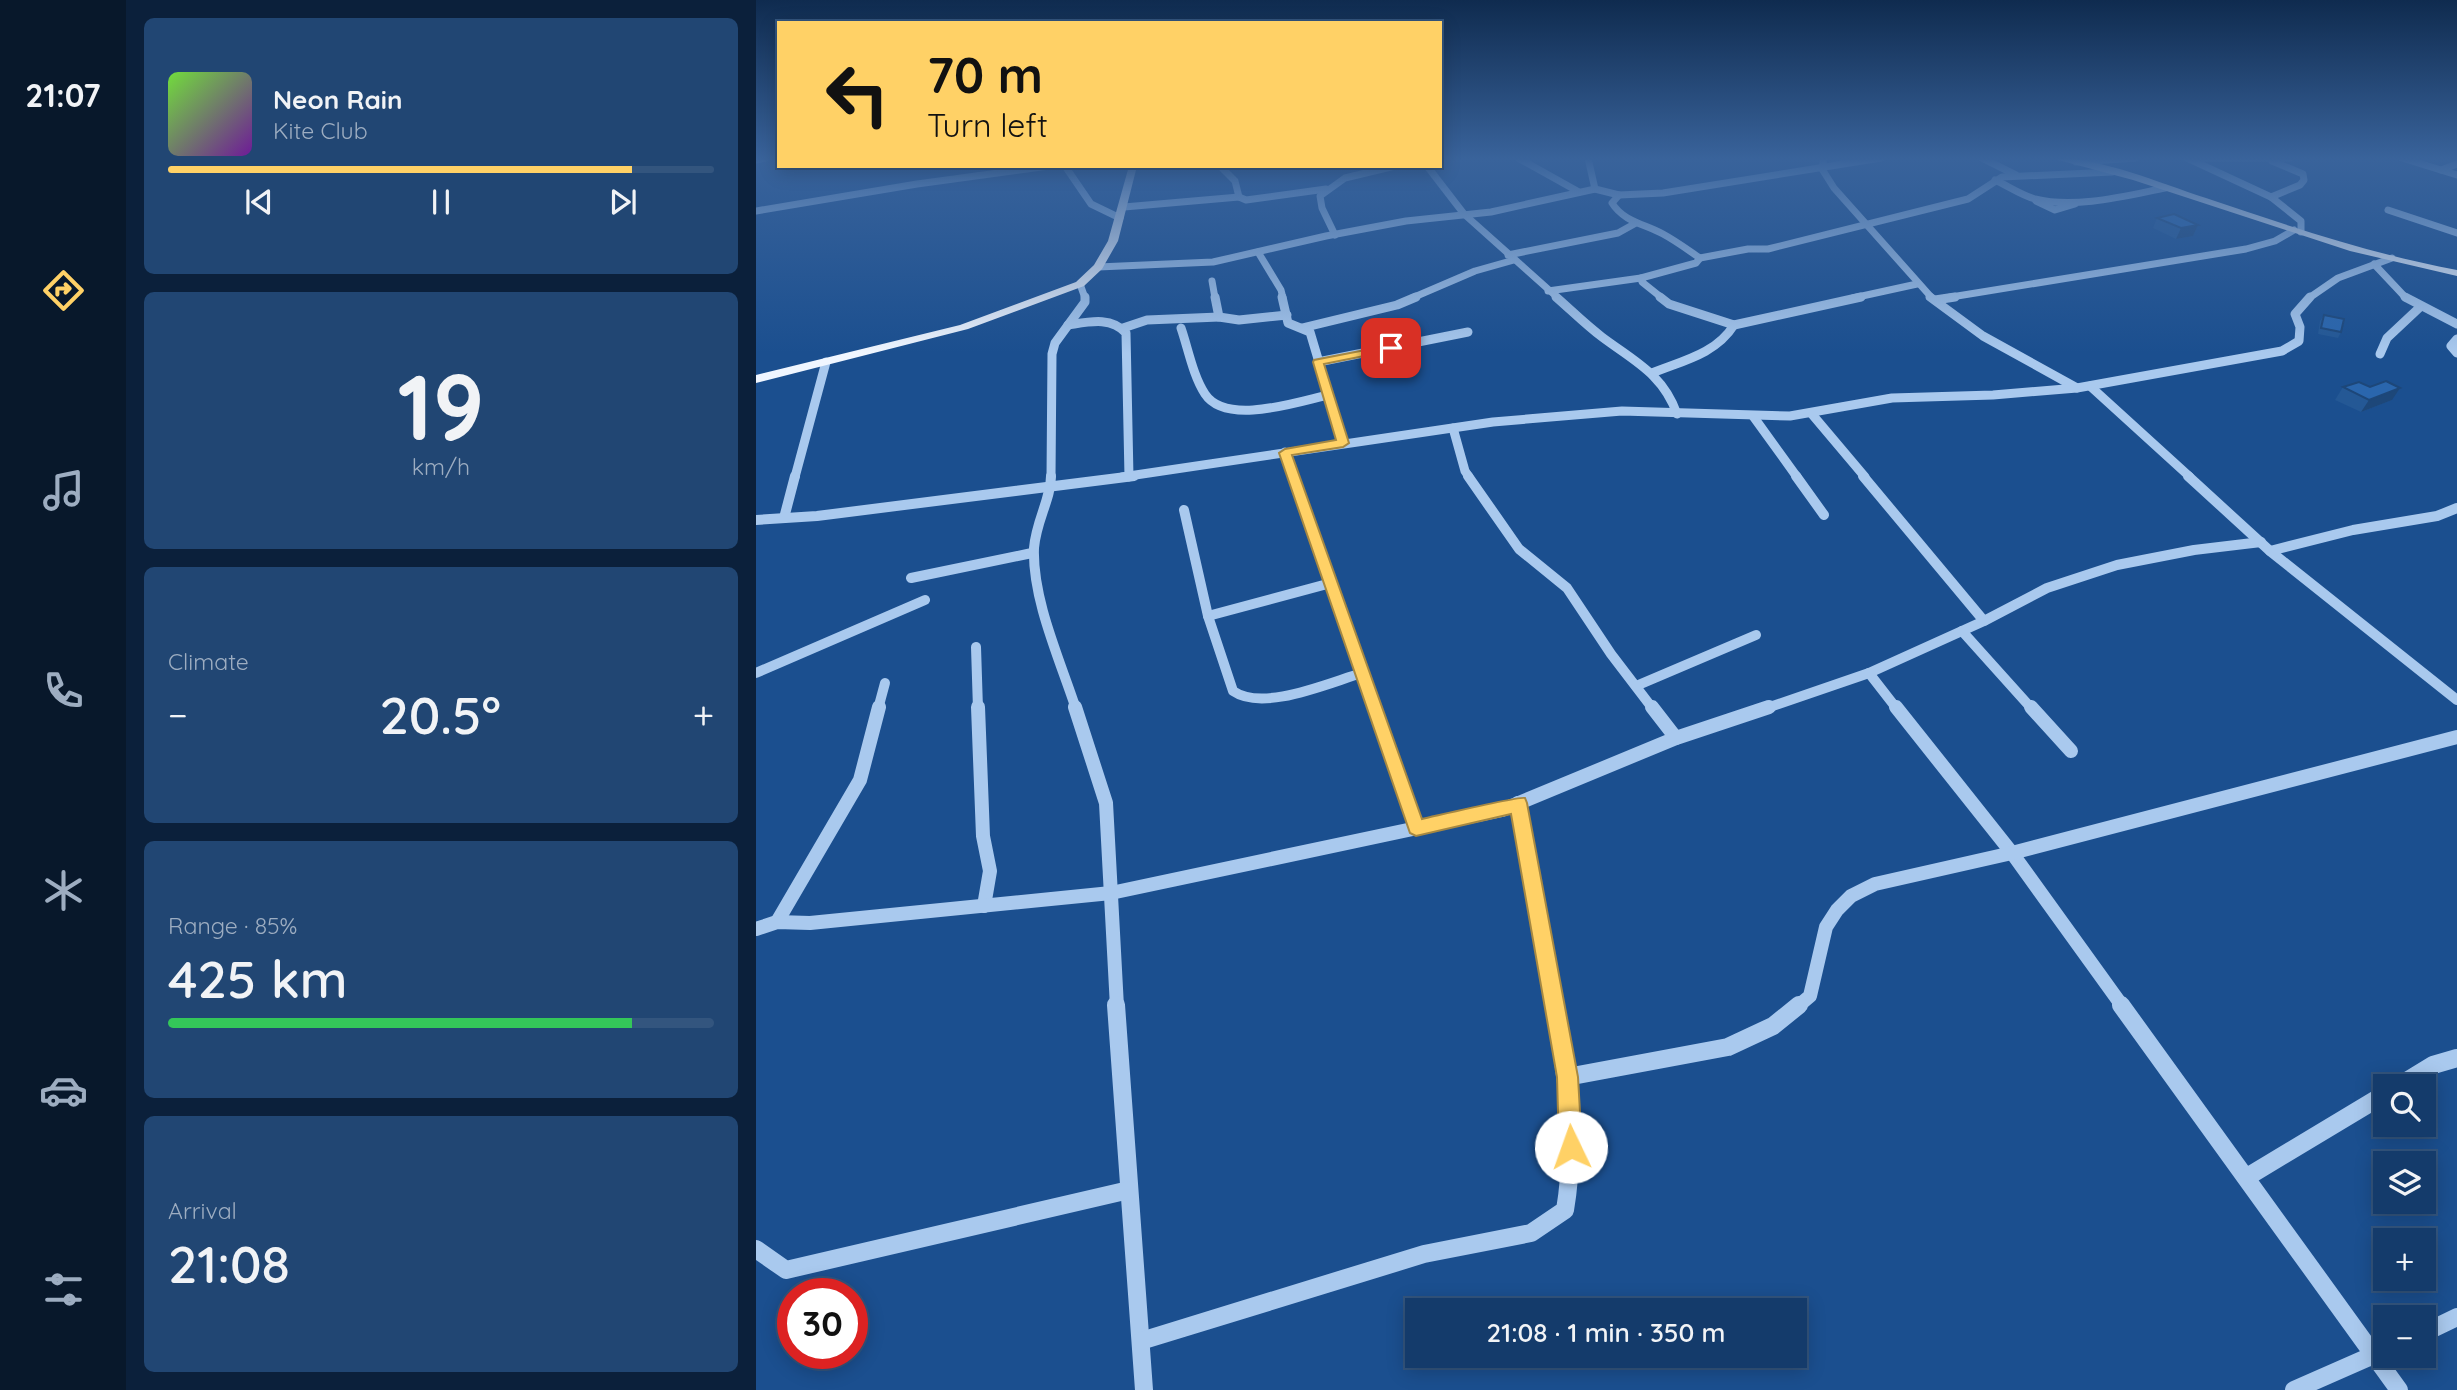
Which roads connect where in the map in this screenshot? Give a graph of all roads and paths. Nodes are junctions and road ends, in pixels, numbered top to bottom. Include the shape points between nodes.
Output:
1 (1119, 223) edge
2 (1329, 223) edge
3 (1397, 223) edge
4 (1473, 223) edge
5 (1636, 223) joint
6 (1864, 223) edge
7 (1879, 223) edge
8 (2273, 223) edge
9 (2300, 223) edge
10 (2427, 223) edge
11 (1867, 226) junction
12 (2298, 231) junction
13 (2457, 233) edge
14 (1335, 235) junction
15 (1258, 253) junction
16 (1511, 258) junction
17 (1700, 258) junction
18 (2392, 258) junction
19 (2374, 264) junction
20 (1098, 267) junction
21 (2457, 273) edge
22 (1641, 278) junction
23 (1212, 281) dead end
24 (1080, 284) junction
25 (1917, 284) junction
26 (1548, 291) junction
27 (1935, 300) junction
28 (2419, 308) junction
29 (1287, 315) junction
30 (1219, 317) junction
31 (2457, 324) edge
32 (1734, 325) junction
33 (1068, 326) junction
34 (1123, 328) junction
35 (1181, 328) dead end
36 (1302, 328) junction
37 (1468, 332) dead end
38 (2457, 338) edge
39 (2457, 353) edge
40 (2381, 354) dead end
41 (826, 362) junction
42 (1318, 362) junction
43 (1652, 373) junction
44 (756, 379) edge
45 (2090, 386) junction
46 (2077, 388) junction
47 (1328, 396) junction
48 (1811, 413) junction
49 (1677, 414) junction
50 (1754, 416) junction
51 (1453, 428) junction
52 (1343, 443) junction
53 (1285, 453) junction
54 (1129, 477) junction
55 (1051, 488) junction
56 (2457, 508) edge
57 (1184, 510) dead end
58 (1824, 515) dead end
59 (784, 518) junction
60 (756, 520) edge
61 (2266, 547) junction
62 (1032, 552) junction
63 (911, 578) dead end
64 (1331, 583) junction
65 (925, 600) dead end
66 (1208, 616) junction
67 (1984, 621) junction
68 (1962, 631) junction
69 (1756, 635) dead end
70 (976, 647) dead end
71 (756, 673) edge
72 (1362, 673) junction
73 (1869, 673) junction
74 (886, 683) dead end
75 (1636, 686) junction
76 (2457, 700) edge
77 (2457, 737) edge
78 (1676, 738) junction
79 (2071, 751) dead end
80 (1518, 803) junction
81 (1416, 828) junction
82 (2011, 853) junction
83 (1111, 893) junction
84 (984, 906) junction
85 (776, 922) junction
86 (756, 929) edge
87 (2457, 1058) edge
88 (2418, 1074) edge
89 (1567, 1077) junction
90 (2373, 1101) edge
91 (2247, 1177) junction
92 (1129, 1190) junction
93 (756, 1249) edge
94 (2457, 1318) edge
95 (2436, 1328) edge
96 (1141, 1341) junction
97 (2373, 1343) edge
98 (2373, 1355) edge
99 (2388, 1368) edge
100 (1144, 1390) edge
101 (2294, 1390) edge
102 (2399, 1390) edge

1 - 20 main road
2 - 14 street
3 - 14 street
4 - 16 street
5 - 16 street via 1618,233
5 - 17 street via 1662,233
6 - 11 street
7 - 11 street
8 - 12 main road
9 - 12 street
10 - 13 street
11 - 17 street via 1768,249
11 - 25 street
12 - 18 main road
12 - 27 street via 2261,248
14 - 15 street
15 - 20 street via 1213,262
15 - 29 street via 1281,290
16 - 26 street
16 - 36 street via 1396,306
17 - 22 street
18 - 19 street
18 - 21 main road
19 - 28 street
19 - 45 street via 2334,279 2307,297 2295,314 2299,341 2282,351
20 - 24 main road
22 - 26 street
22 - 32 street via 1668,304
23 - 30 street
24 - 33 street via 1085,302
24 - 41 main road via 964,327
25 - 27 street
25 - 32 street
26 - 43 street
27 - 46 street via 2018,356
28 - 31 street
28 - 40 street via 2387,338
29 - 30 street via 1239,320
29 - 36 street via 1289,323
30 - 34 street via 1147,320
32 - 43 street via 1720,342
33 - 34 street via 1109,322
33 - 55 street via 1052,354
34 - 54 street
35 - 47 street via 1203,392 1225,410
36 - 42 street via 1310,332
37 - 42 street
38 - 39 street via 2451,346
41 - 44 main road
41 - 59 street
42 - 47 street
43 - 49 street via 1670,394
45 - 46 street
45 - 61 street
46 - 48 street via 1892,398
47 - 52 street
48 - 50 street
48 - 67 street
49 - 50 street
49 - 51 street via 1622,411
50 - 58 street
51 - 52 street
51 - 75 street via 1465,471 1497,519 1519,549 1567,587
52 - 53 street
53 - 54 street
53 - 64 street
54 - 55 street
55 - 59 street
55 - 62 street via 1043,502
56 - 61 street via 2437,516
57 - 66 street
59 - 60 street
61 - 67 street via 2194,550 2117,565 2047,588
61 - 76 street
62 - 63 street
62 - 83 street via 1036,583 1106,803
64 - 66 street
64 - 72 street
65 - 71 street
66 - 72 street via 1233,691 1243,698 1267,700
67 - 68 street
68 - 73 street
68 - 79 street
69 - 75 street
70 - 84 street via 982,836 992,880
72 - 81 street
73 - 78 street
73 - 82 street
74 - 85 street via 860,780
75 - 78 street
77 - 82 street
78 - 80 street
80 - 81 street
80 - 89 street
81 - 83 street
82 - 89 street via 1875,884 1851,896 1826,927 1810,996 1773,1026 1728,1047
82 - 91 street
83 - 84 street
83 - 92 street
84 - 85 street via 810,923
85 - 86 street
87 - 88 street
89 - 96 street via 1572,1170 1564,1210 1531,1233 1424,1254
90 - 91 street
91 - 97 street
92 - 93 street via 786,1270
92 - 96 street
94 - 95 street
96 - 100 street
98 - 101 street
99 - 102 street

